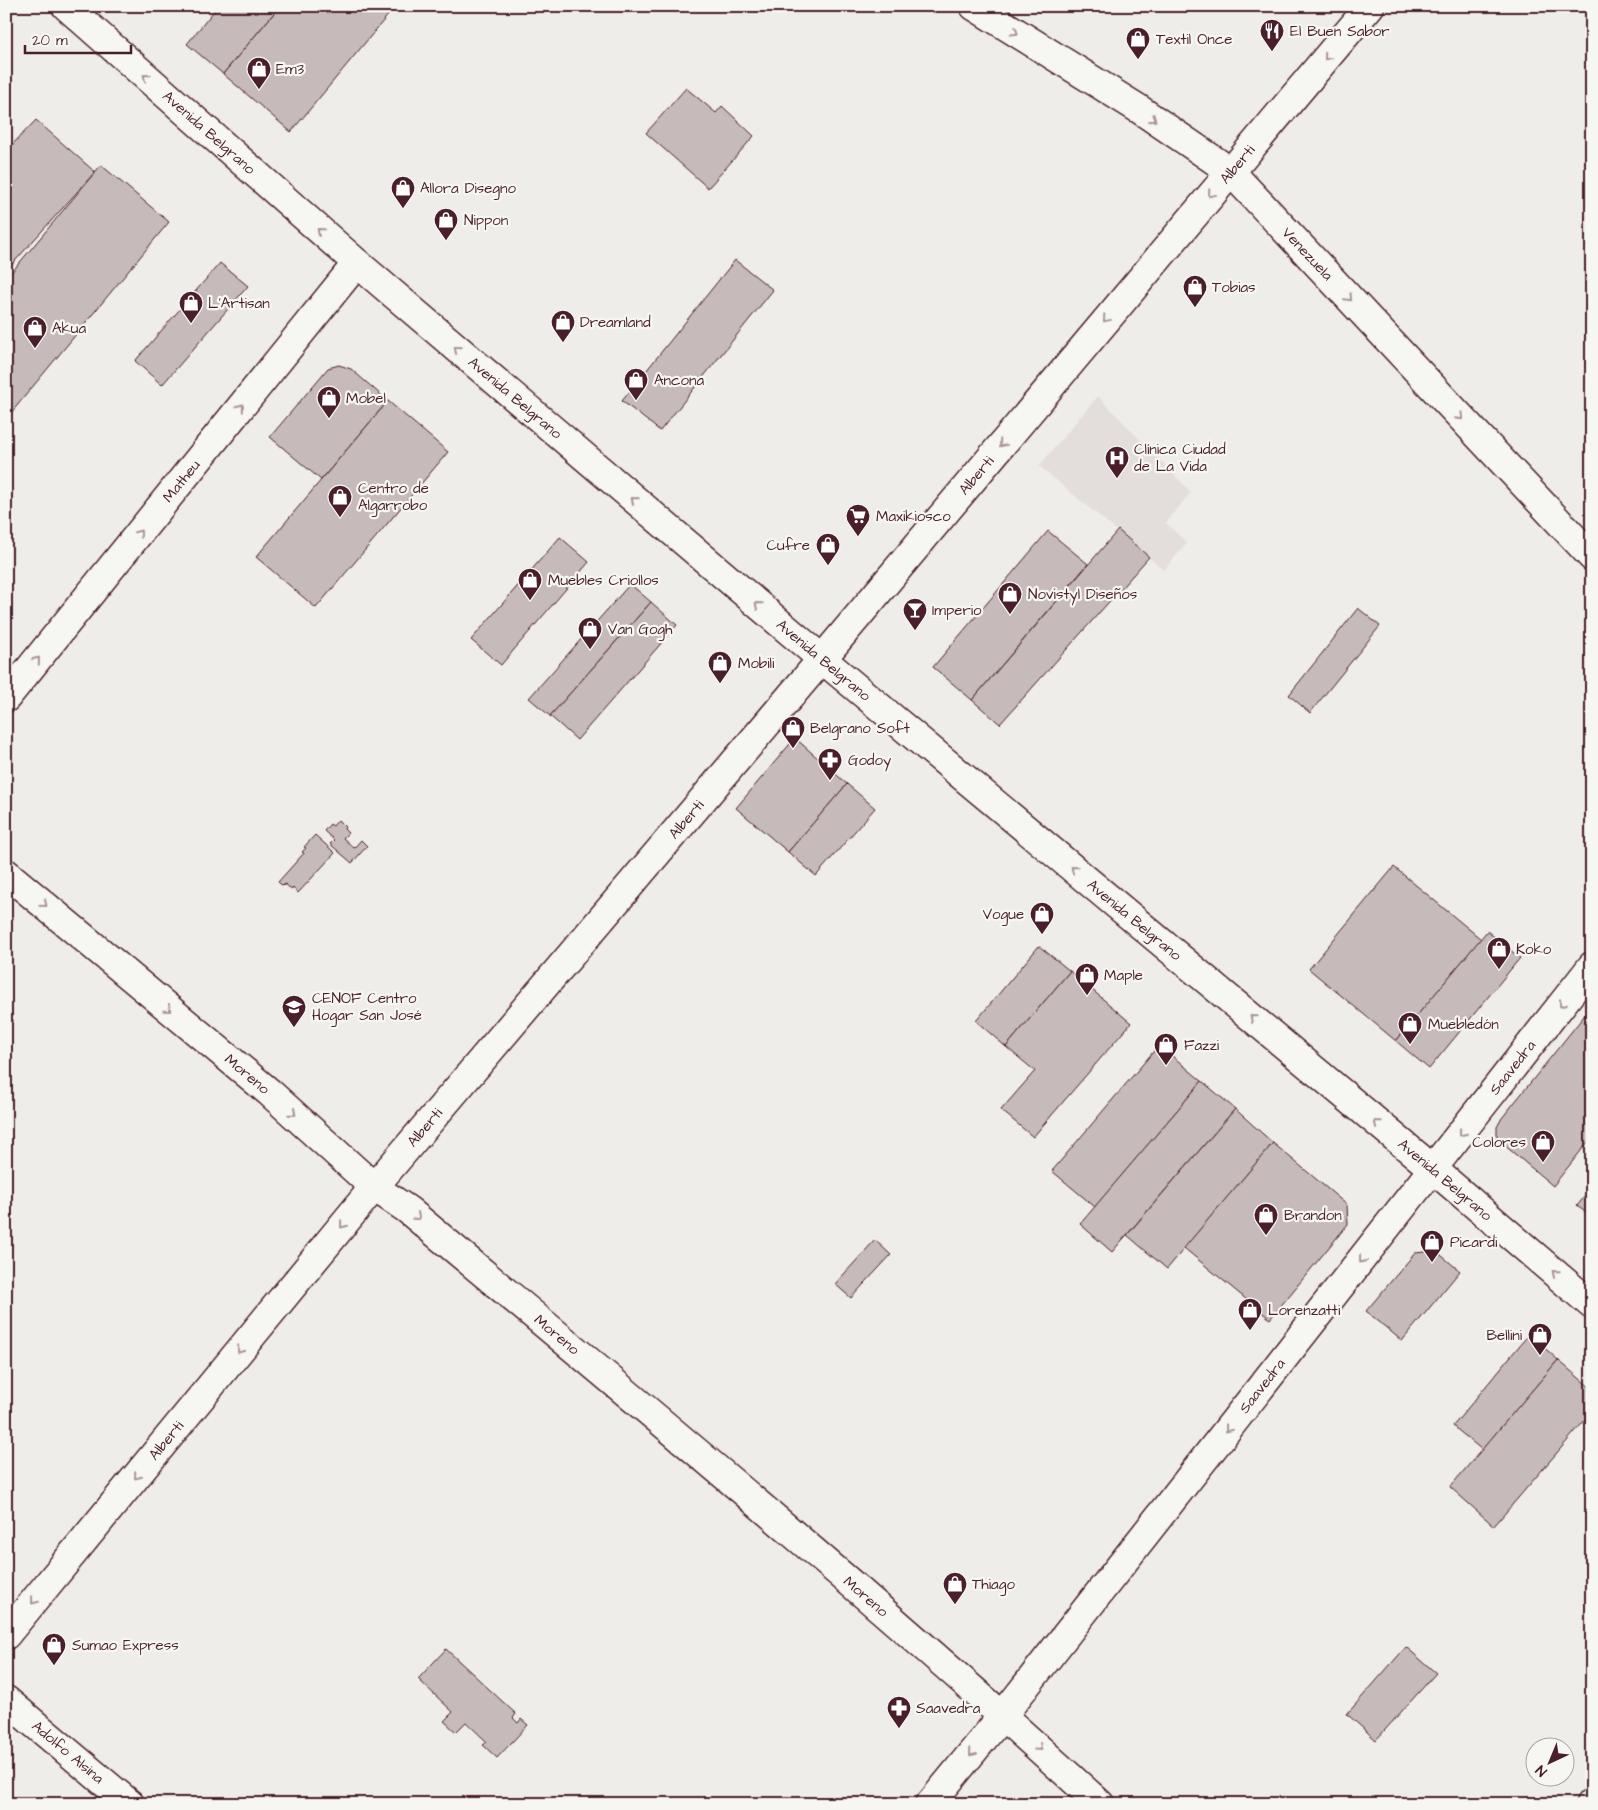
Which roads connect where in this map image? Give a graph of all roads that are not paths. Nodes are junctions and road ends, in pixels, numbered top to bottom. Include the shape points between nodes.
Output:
1 (66, 6) edge
2 (974, 6) edge
3 (1370, 6) edge
4 (1230, 171) junction
5 (356, 263) junction
6 (1592, 557) edge
7 (822, 660) junction
8 (6, 698) edge
9 (6, 873) edge
10 (1592, 966) edge
11 (1433, 1169) junction
12 (374, 1187) junction
13 (1592, 1305) edge
14 (6, 1635) edge
15 (6, 1700) edge
16 (1003, 1715) junction
17 (130, 1804) edge
18 (930, 1804) edge
19 (1100, 1804) edge

5 -> 1 street, Avenida Belgrano
2 -> 4 street, Venezuela via 1139,109
3 -> 4 street, Alberti
4 -> 6 street, Venezuela
4 -> 7 street, Alberti
7 -> 5 street, Avenida Belgrano
8 -> 5 street, Matheu
11 -> 7 street, Avenida Belgrano
7 - 12 street, Alberti
9 -> 12 street, Moreno via 268,1092
10 -> 11 street, Saavedra
13 -> 11 street, Avenida Belgrano
11 -> 16 street, Saavedra
12 -> 14 street, Alberti
12 -> 16 street, Moreno via 408,1210 735,1484
15 - 17 street, Adolfo Alsina
16 -> 18 street, Saavedra
16 -> 19 street, Moreno

